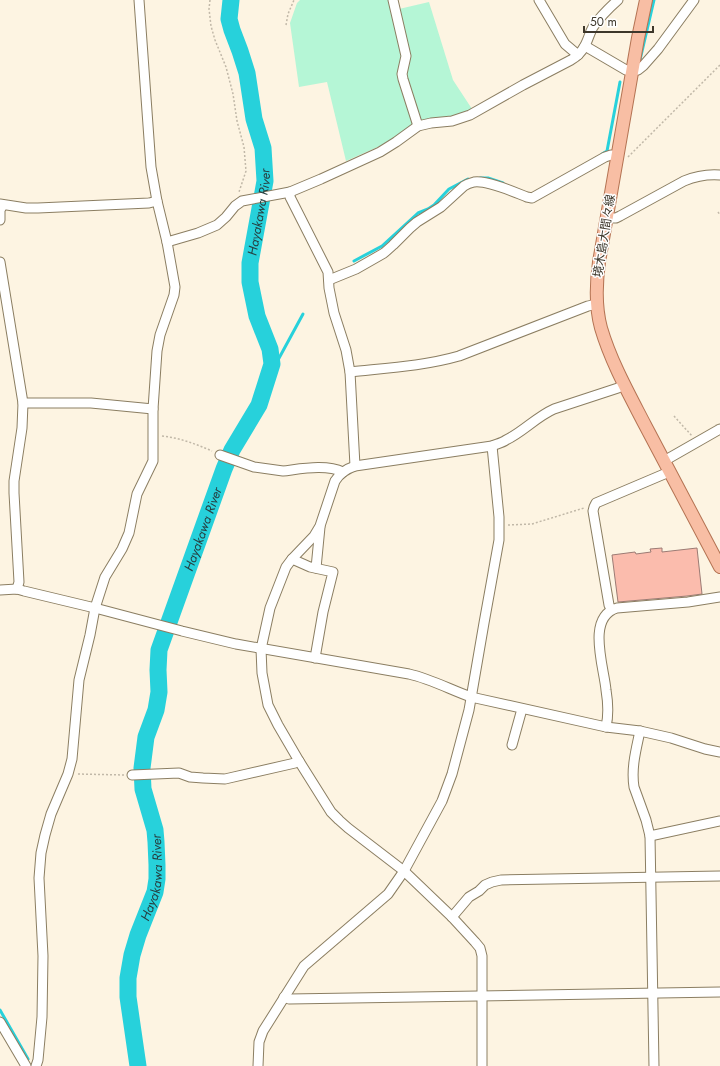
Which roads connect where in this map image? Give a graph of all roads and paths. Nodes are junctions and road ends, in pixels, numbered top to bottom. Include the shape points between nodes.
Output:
1 (139, 0) edge
2 (210, 0) edge
3 (294, 0) edge
4 (392, 0) edge
5 (539, 0) edge
6 (618, 0) edge
7 (646, 0) edge
8 (694, 0) edge
9 (286, 25) dead end
10 (585, 46) junction
11 (578, 55) junction
12 (720, 65) edge
13 (632, 71) junction
14 (418, 126) junction
15 (617, 159) junction
16 (720, 175) edge
17 (290, 192) junction
18 (237, 196) dead end
19 (157, 201) junction
20 (1, 204) edge
21 (718, 212) dead end
22 (720, 215) edge
23 (607, 218) junction
24 (0, 220) edge
25 (167, 242) junction
26 (0, 262) edge
27 (329, 280) junction
28 (597, 304) junction
29 (350, 372) junction
30 (624, 384) junction
31 (23, 402) junction
32 (153, 409) junction
33 (674, 416) dead end
34 (720, 429) edge
35 (152, 435) junction
36 (697, 442) junction
37 (492, 446) junction
38 (220, 455) joint
39 (355, 466) junction
40 (667, 466) junction
41 (343, 472) junction
42 (594, 507) junction
43 (320, 526) junction
44 (499, 526) junction
45 (292, 559) junction
46 (720, 567) edge
47 (316, 568) junction
48 (0, 590) edge
49 (17, 590) junction
50 (720, 598) edge
51 (95, 608) junction
52 (611, 609) junction
53 (261, 649) junction
54 (315, 658) junction
55 (472, 697) junction
56 (522, 709) junction
57 (606, 727) junction
58 (640, 732) junction
59 (512, 745) dead end
60 (720, 752) edge
61 (299, 761) junction
62 (68, 774) junction
63 (132, 775) joint
64 (720, 821) edge
65 (650, 836) junction
66 (404, 871) junction
67 (720, 876) edge
68 (651, 878) junction
69 (452, 917) junction
70 (653, 992) junction
71 (720, 992) edge
72 (284, 996) junction
73 (482, 996) junction
74 (0, 1022) edge
75 (26, 1066) edge
76 (36, 1066) edge
77 (258, 1066) edge
78 (482, 1066) edge
79 (654, 1066) edge

1 - 19 street via 151,168
2 - 18 path via 209,9 215,40 226,67 244,147 246,171
3 - 9 path
4 - 14 street via 406,56 403,79
5 - 11 street via 566,44
6 - 10 street via 594,25
7 - 13 main road, 境木島大間々線
8 - 13 street via 658,49 643,66
10 - 11 street
10 - 13 street
11 - 14 street via 470,115 452,121
12 - 15 path via 625,159
13 - 15 main road, 境木島大間々線
14 - 17 street via 380,152
15 - 23 main road, 境木島大間々線
15 - 27 street via 611,155 605,157 532,198 487,183 474,182 464,186 441,208 417,222 384,253 356,269
16 - 23 street via 693,177 616,218
17 - 25 street via 242,201 217,225
17 - 27 street via 290,197 325,265
19 - 20 street via 38,208
19 - 25 street
20 - 24 street
21 - 22 path
23 - 28 main road, 境木島大間々線 via 597,274
25 - 32 street via 174,295 157,351
26 - 31 street
27 - 29 street via 334,313
28 - 29 street via 459,356 424,364
28 - 30 main road, 境木島大間々線 via 601,328
29 - 39 street
30 - 37 street via 546,413 506,441
30 - 40 main road, 境木島大間々線
31 - 32 street via 91,403
31 - 49 street via 14,481 19,582
32 - 35 street
33 - 36 path
34 - 36 street
35 - 38 path via 195,443
35 - 51 street via 153,461 137,494 129,533 104,577
36 - 40 street
37 - 39 street
37 - 44 street
38 - 41 street via 254,466 283,471 333,468
39 - 41 street
40 - 42 street via 596,503
40 - 46 main road, 境木島大間々線
41 - 43 street via 335,481
42 - 44 path via 532,524
42 - 52 street
43 - 45 street
43 - 47 street
44 - 55 street via 499,540
45 - 47 street
45 - 53 street via 270,608
47 - 54 street via 333,572
48 - 49 street
49 - 51 street
50 - 52 street
51 - 53 street
51 - 62 street via 79,680 72,759
52 - 57 street via 603,619 599,634 608,705
53 - 54 street
53 - 61 street via 268,705
54 - 55 street via 418,676
55 - 56 street
55 - 66 street via 452,774 442,801
56 - 57 street
56 - 59 street
57 - 58 street
58 - 60 street
58 - 65 street via 633,767 633,782
61 - 63 street via 225,779 190,777 179,773
61 - 66 street via 331,812
62 - 63 path
62 - 76 street via 51,814 41,859 39,878 42,1009
64 - 65 street
65 - 68 street
66 - 69 street
66 - 72 street via 388,894 304,966
67 - 68 street
68 - 69 street via 501,880 485,885 469,897
68 - 70 street
69 - 73 street via 480,948
70 - 71 street
70 - 73 street
70 - 79 street
72 - 73 street via 289,999
72 - 77 street via 263,1031 259,1042
73 - 78 street
74 - 75 street

